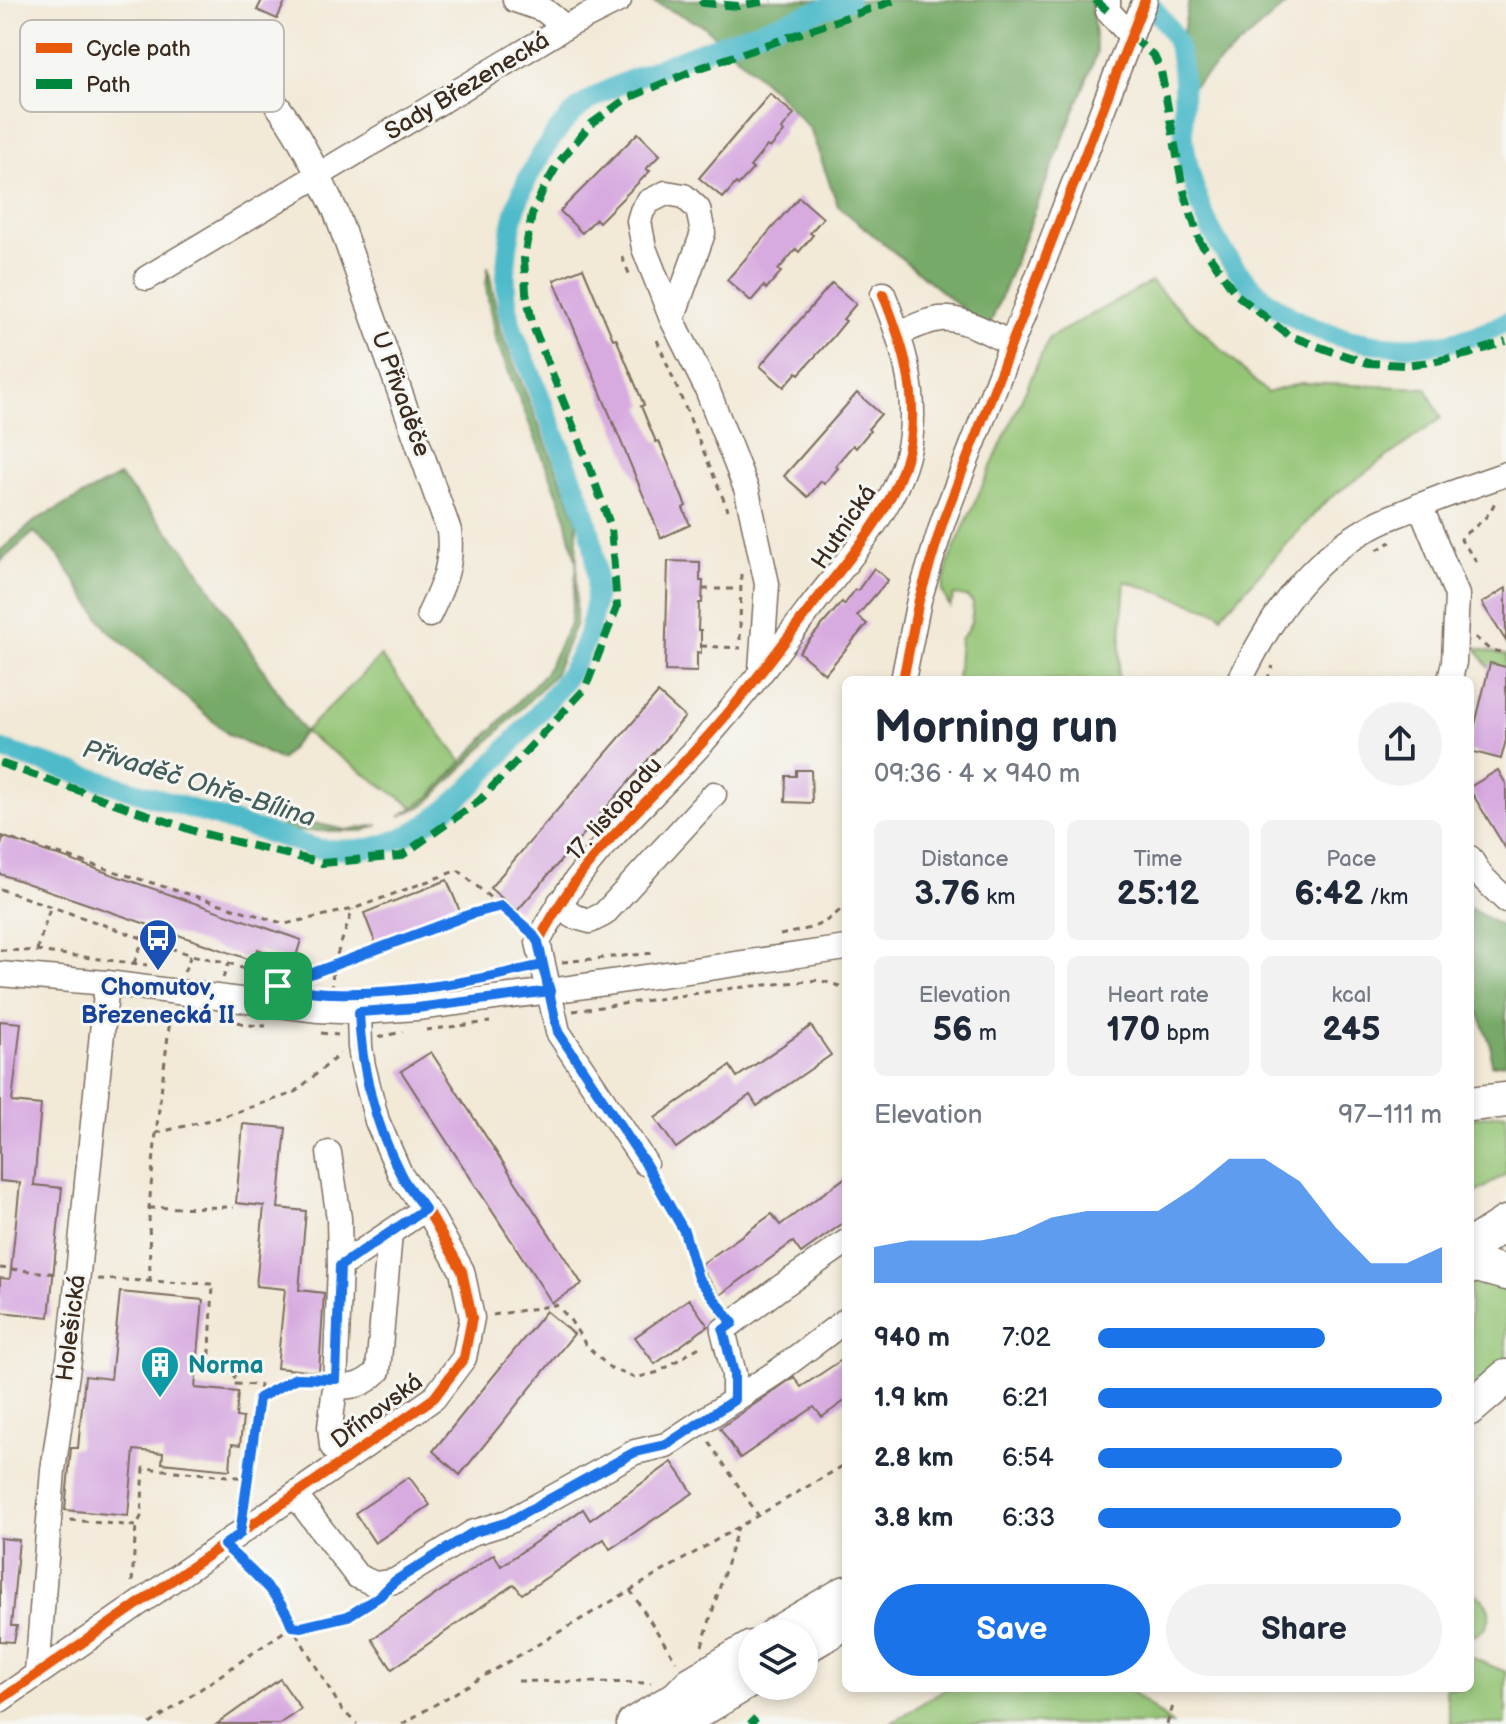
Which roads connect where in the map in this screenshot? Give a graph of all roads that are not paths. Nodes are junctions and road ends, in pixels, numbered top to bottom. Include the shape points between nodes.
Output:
1 (515, 0) edge
2 (619, 0) edge
3 (1145, 0) edge
4 (1108, 5) edge
5 (565, 27) junction
6 (1131, 36) junction
7 (282, 112) edge
8 (318, 175) junction
9 (147, 278) dead end
10 (883, 294) dead end
11 (662, 324) road end
12 (898, 334) junction
13 (1011, 343) junction
14 (1506, 474) edge
15 (1424, 514) junction
16 (429, 615) dead end
17 (751, 665) junction
18 (904, 676) edge
19 (1242, 676) edge
20 (1451, 676) edge
21 (714, 794) dead end
22 (1474, 865) edge
23 (1506, 900) edge
24 (560, 902) junction
25 (842, 949) edge
26 (0, 974) edge
27 (107, 983) junction
28 (550, 991) junction
29 (359, 1012) junction
30 (1506, 1100) edge
31 (1474, 1104) edge
32 (329, 1153) dead end
33 (645, 1163) road end
34 (1506, 1197) edge
35 (425, 1209) junction
36 (1474, 1217) edge
37 (1506, 1223) edge
38 (390, 1233) junction
39 (1474, 1243) edge
40 (842, 1245) edge
41 (340, 1266) junction
42 (1474, 1266) edge
43 (1506, 1273) edge
44 (842, 1323) edge
45 (1504, 1377) edge
46 (336, 1383) junction
47 (734, 1400) junction
48 (1474, 1404) edge
49 (352, 1456) junction
50 (295, 1495) junction
51 (842, 1595) edge
52 (800, 1620) edge
53 (842, 1624) edge
54 (818, 1639) edge
55 (738, 1656) edge
56 (37, 1673) junction
57 (738, 1687) edge
58 (0, 1700) edge
59 (634, 1724) edge
60 (677, 1724) edge

1 - 5 street via 544,10
2 - 5 street, Sady Březenecká
3 - 6 street
4 - 6 street
5 - 8 street, Sady Březenecká
6 - 13 street
7 - 8 street
8 - 9 street, Sady Březenecká
8 - 16 street, U Přivaděče via 336,212 449,531 448,572
10 - 12 street, Hutnická
11 - 17 street via 707,389 747,491 767,584
12 - 13 street via 940,319 953,320
12 - 17 street, Hutnická via 912,397 909,445 886,505 861,545
13 - 18 street via 943,521
14 - 15 street
15 - 19 street via 1371,526 1340,545 1278,611
15 - 20 street via 1457,595
17 - 24 street, 17. listopadu via 701,744 597,853
21 - 24 street via 604,914 590,921 572,916
22 - 23 street
24 - 28 street, 17. listopadu via 540,953
25 - 28 street
26 - 27 street
27 - 29 street
27 - 56 street, Holešická via 70,1353 53,1470
28 - 29 street
28 - 33 street via 558,1032
29 - 35 street, Dřínovská via 363,1066 377,1121 401,1176
30 - 31 highway
32 - 41 street, Dřínovská
34 - 36 highway
35 - 38 street
35 - 49 street, Dřínovská via 462,1271 472,1318 464,1358 434,1398
37 - 39 highway
38 - 41 street
38 - 46 street, Dřínovská via 378,1371 367,1383
40 - 47 street via 728,1327
41 - 46 street, Dřínovská
42 - 43 highway
44 - 47 street
45 - 48 highway
46 - 49 street, Dřínovská via 332,1446
47 - 50 street via 666,1445 635,1452 508,1522 472,1533 395,1581 375,1584 357,1576
49 - 50 street, Dřínovská
50 - 56 street, Dřínovská
51 - 52 highway
53 - 54 highway
55 - 59 highway
56 - 58 street, Dřínovská
57 - 60 highway

